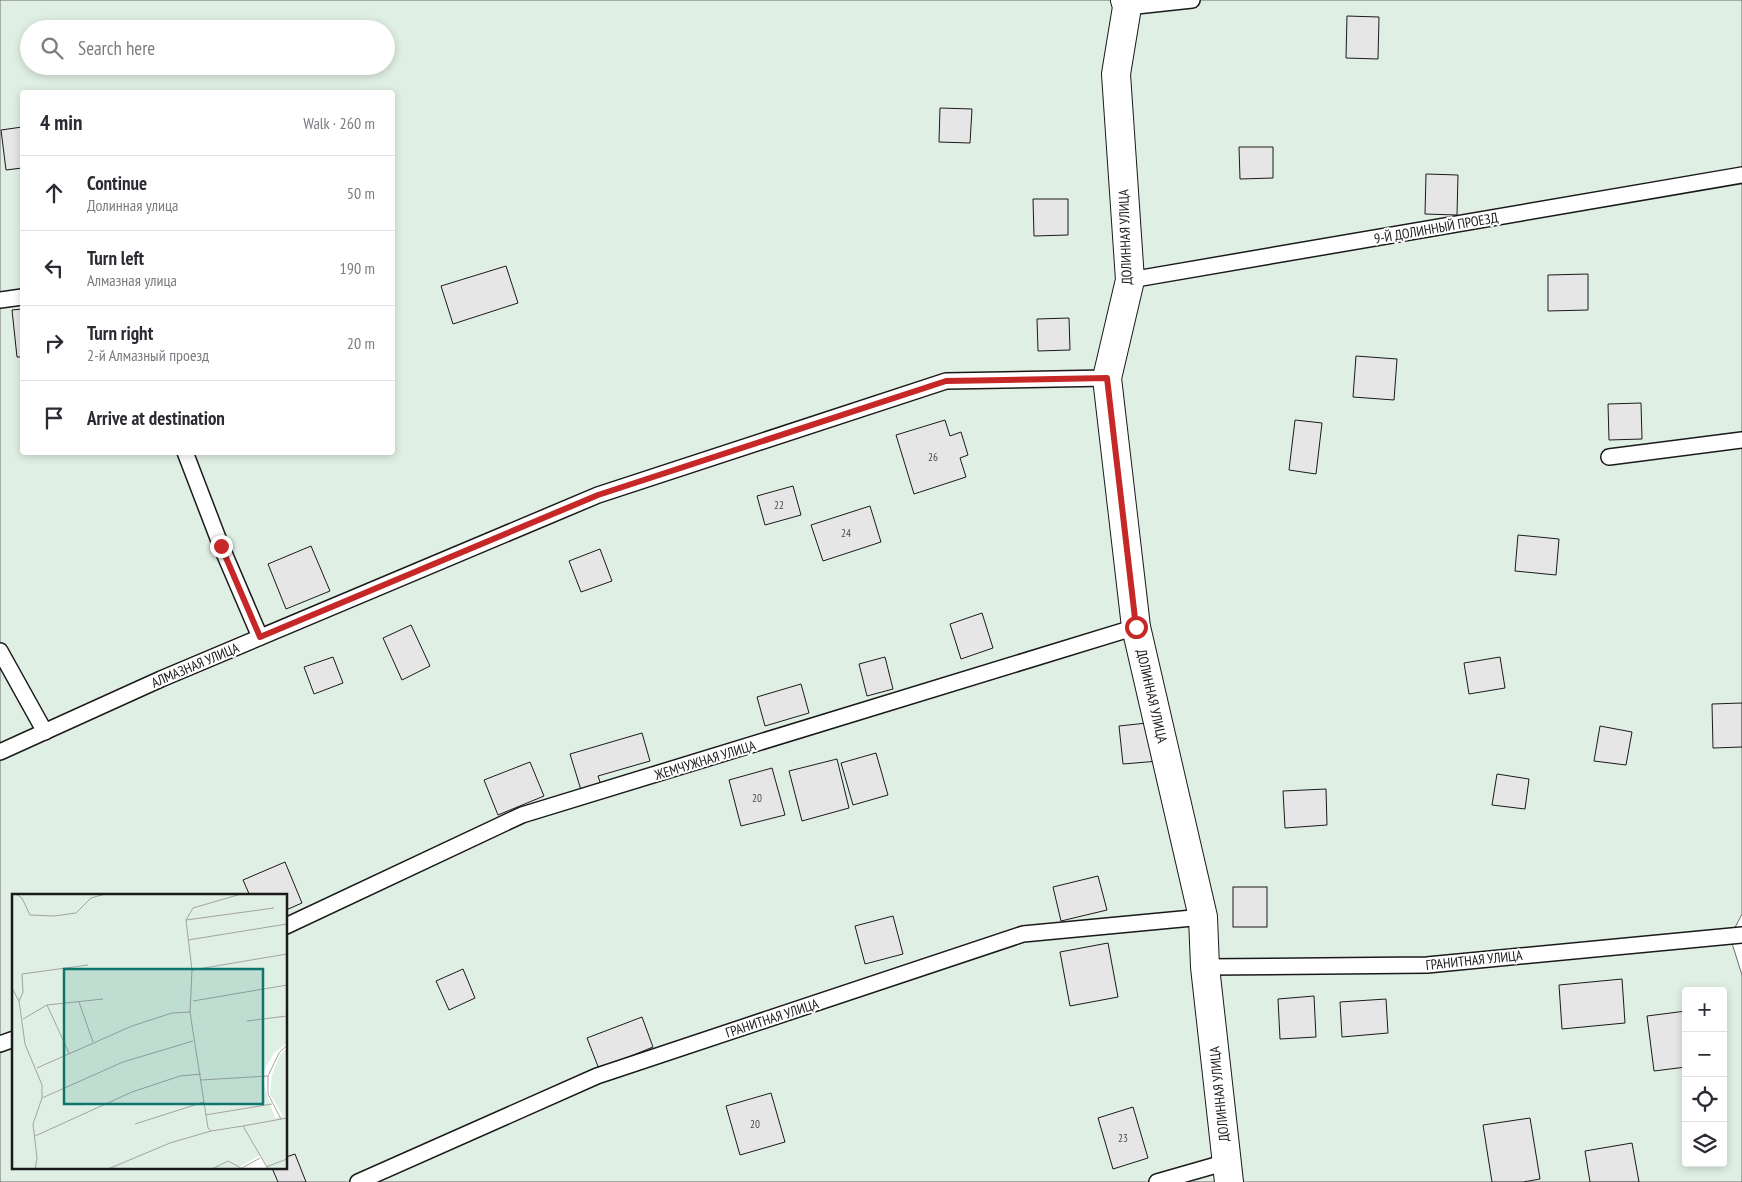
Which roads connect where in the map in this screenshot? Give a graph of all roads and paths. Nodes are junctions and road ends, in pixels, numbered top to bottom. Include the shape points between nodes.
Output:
1 (1192, 0) edge
2 (1126, 4) edge
3 (1742, 175) edge
4 (1130, 280) junction
5 (20, 297) edge
6 (0, 300) edge
7 (1107, 378) junction
8 (1742, 440) edge
9 (186, 455) edge
10 (1609, 457) dead end
11 (1136, 627) junction
12 (260, 637) junction
13 (0, 650) edge
14 (45, 732) junction
15 (0, 752) edge
16 (1203, 917) junction
17 (288, 925) edge
18 (1742, 936) edge
19 (1206, 968) junction
20 (12, 1039) edge
21 (0, 1044) edge
22 (1228, 1172) edge
23 (358, 1182) edge
24 (1157, 1182) edge

1 - 2 lane
2 - 4 street, ДОЛИННАЯ УЛИЦА via 1116,74
3 - 4 lane, 9-Й ДОЛИННЫЙ ПРОЕЗД
4 - 7 street, ДОЛИННАЯ УЛИЦА
5 - 6 lane
7 - 11 street, ДОЛИННАЯ УЛИЦА
7 - 12 lane, АЛМАЗНАЯ УЛИЦА via 946,381 598,495
8 - 10 lane
9 - 12 lane
11 - 16 street, ДОЛИННАЯ УЛИЦА
11 - 17 lane, ЖЕМЧУЖНАЯ УЛИЦА via 522,815
12 - 14 lane, АЛМАЗНАЯ УЛИЦА
13 - 14 lane
14 - 15 lane, АЛМАЗНАЯ УЛИЦА
16 - 19 street, ДОЛИННАЯ УЛИЦА
16 - 23 lane, ГРАНИТНАЯ УЛИЦА via 1023,934 597,1076
18 - 19 lane, ГРАНИТНАЯ УЛИЦА via 1427,965
19 - 22 street, ДОЛИННАЯ УЛИЦА
20 - 21 lane
22 - 24 lane

